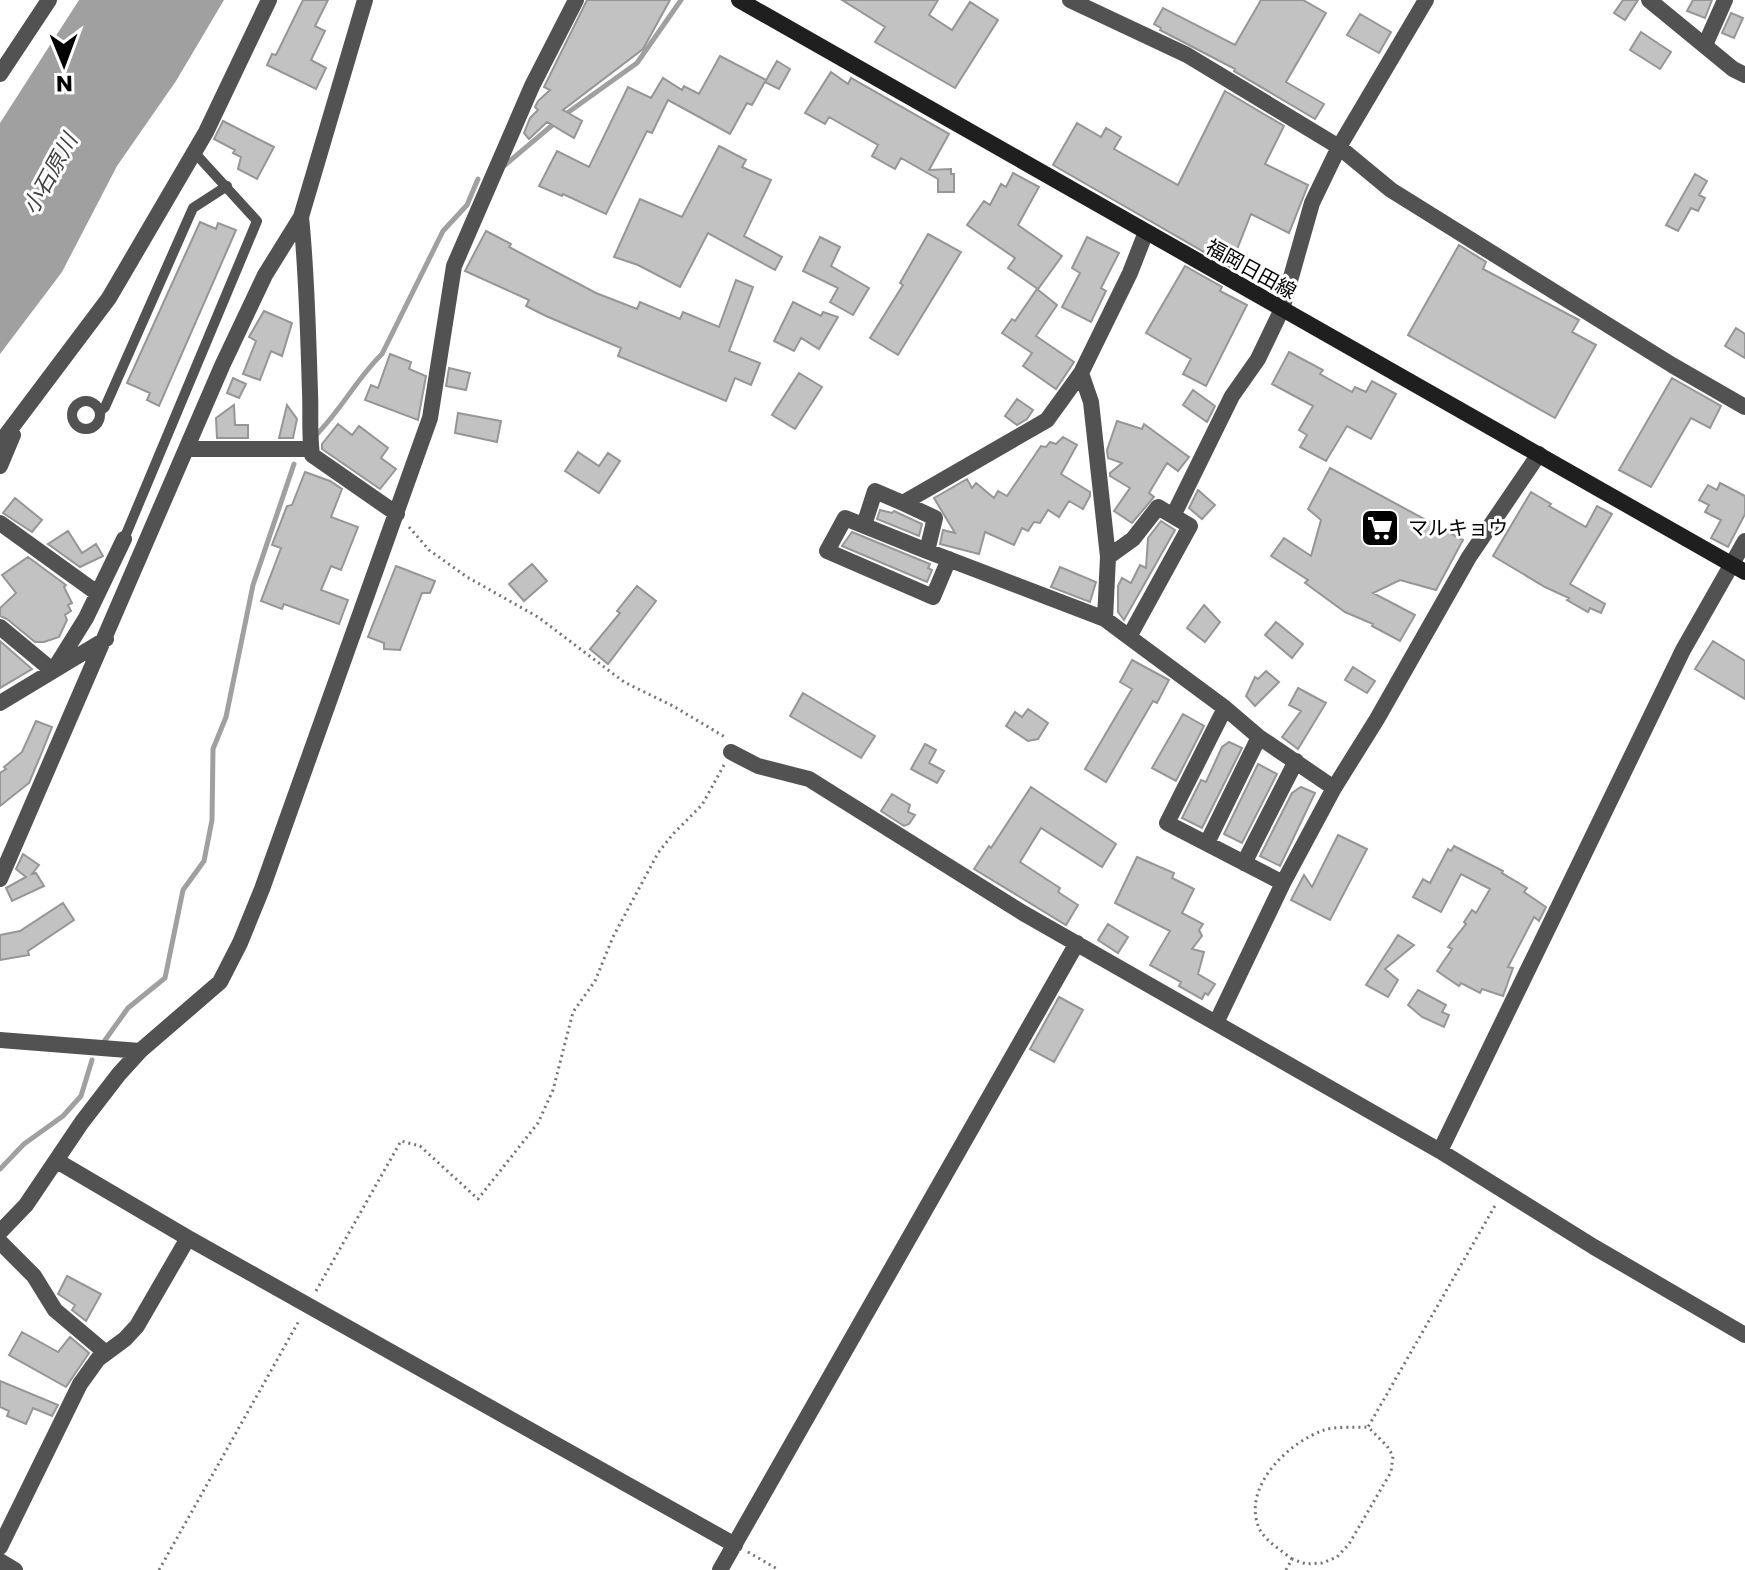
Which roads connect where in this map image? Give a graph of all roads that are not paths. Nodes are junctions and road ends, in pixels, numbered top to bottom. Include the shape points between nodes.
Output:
1 (49, 0) edge
2 (269, 0) edge
3 (365, 0) edge
4 (576, 0) edge
5 (739, 0) edge
6 (1070, 0) edge
7 (1426, 0) edge
8 (1649, 0) edge
9 (1725, 0) edge
10 (1705, 45) junction
11 (0, 74) edge
12 (1745, 75) edge
13 (1339, 147) junction
14 (194, 152) junction
15 (227, 186) junction
16 (301, 217) junction
17 (1146, 232) junction
18 (1282, 309) junction
19 (1081, 373) junction
20 (1745, 407) edge
21 (100, 411) dead end
22 (22, 414) junction
23 (0, 443) edge
24 (187, 449) junction
25 (311, 449) junction
26 (1539, 454) junction
27 (0, 466) edge
28 (903, 503) junction
29 (397, 514) junction
30 (1173, 516) junction
31 (0, 523) edge
32 (864, 525) junction
33 (124, 539) joint
34 (1745, 541) edge
35 (927, 551) junction
36 (1108, 557) junction
37 (949, 559) junction
38 (1738, 568) edge
39 (97, 593) junction
40 (1105, 619) junction
41 (0, 627) edge
42 (1129, 637) junction
43 (106, 639) junction
44 (53, 671) junction
45 (0, 703) edge
46 (1225, 708) junction
47 (1259, 737) junction
48 (731, 752) road end
49 (1296, 761) junction
50 (1334, 788) junction
51 (1207, 843) junction
52 (1244, 863) junction
53 (0, 879) edge
54 (1283, 883) junction
55 (1077, 943) junction
56 (1216, 1023) junction
57 (0, 1040) edge
58 (140, 1051) junction
59 (1440, 1151) junction
60 (57, 1161) junction
61 (0, 1232) edge
62 (188, 1238) junction
63 (0, 1242) edge
64 (1745, 1335) edge
65 (106, 1353) junction
66 (735, 1545) junction
67 (0, 1547) edge
68 (0, 1561) edge
69 (15, 1570) edge
70 (720, 1570) edge

1 - 11 street
2 - 14 street
3 - 16 street
4 - 29 street via 454,266 430,418
5 - 17 main road, 福岡日田線
6 - 13 street via 1187,55
7 - 13 street
8 - 10 street
9 - 10 street
10 - 12 street
13 - 18 street via 1312,203
13 - 20 street via 1391,190
14 - 15 lane
14 - 22 street via 109,298
15 - 21 lane via 193,208
15 - 33 lane via 257,221
16 - 24 street via 265,275
16 - 25 street
17 - 18 main road, 福岡日田線
17 - 19 street
18 - 26 main road, 福岡日田線
18 - 30 street
19 - 28 street via 1047,420
19 - 36 street via 1091,402
22 - 23 street
22 - 27 street
24 - 25 street
24 - 43 street
25 - 29 street via 312,455
26 - 38 main road, 福岡日田線
26 - 50 street via 1469,557
28 - 32 street via 875,491
28 - 35 street via 935,518
29 - 58 street via 240,943 220,982
30 - 36 street via 1158,507 1133,539
30 - 42 street via 1190,526
31 - 39 street
32 - 35 street
32 - 37 street via 845,518 827,551 933,597
33 - 39 street
34 - 38 street
35 - 37 street
36 - 40 street
37 - 40 street
38 - 59 street via 1683,650
39 - 44 street
40 - 42 street
41 - 44 street
42 - 46 street
43 - 44 street
43 - 53 street
44 - 45 street
46 - 47 street
46 - 51 street via 1167,823
47 - 49 street
47 - 51 street
48 - 55 street via 758,766 809,779
49 - 50 street
49 - 52 street
50 - 54 street
51 - 52 street
52 - 54 street
54 - 56 street
55 - 56 street
55 - 66 street
56 - 59 street
57 - 58 street
58 - 60 street via 101,1096
59 - 64 street
60 - 61 street
60 - 62 street
62 - 65 street via 137,1326
62 - 66 street
63 - 65 street via 34,1276 55,1310
65 - 67 street via 80,1384
66 - 70 street
68 - 69 street

